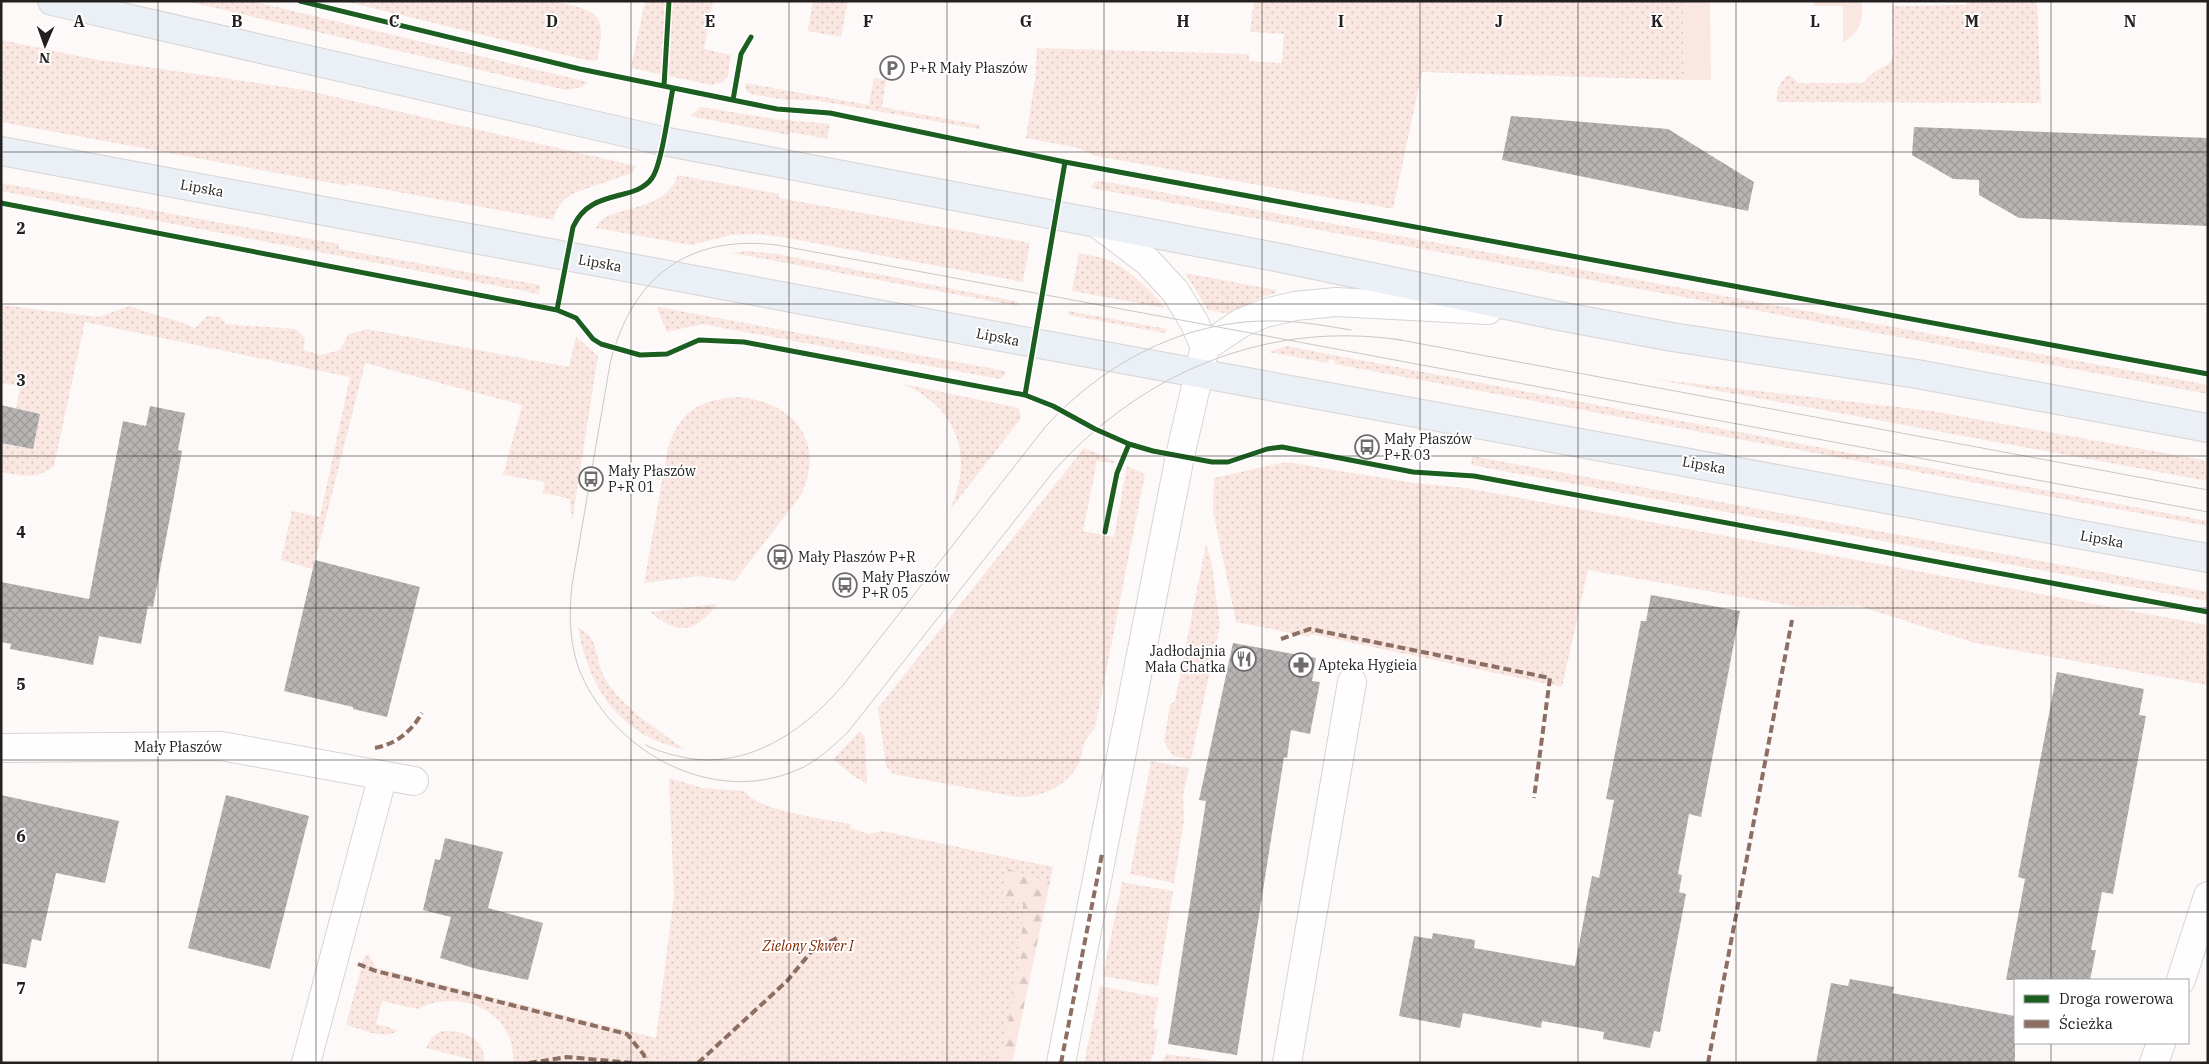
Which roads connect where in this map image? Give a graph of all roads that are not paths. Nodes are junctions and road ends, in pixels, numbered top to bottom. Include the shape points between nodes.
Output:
1 (52, 1) edge
2 (1, 152) edge
3 (1097, 222) junction
4 (1559, 316) junction
5 (1205, 347) junction
6 (1199, 374) junction
7 (2208, 428) edge
8 (2208, 558) edge
9 (1352, 682) dead end
10 (1, 748) edge
11 (383, 776) junction
12 (414, 781) dead end
13 (2208, 896) edge
14 (2181, 979) edge
15 (2161, 1044) edge
16 (306, 1063) edge
17 (1061, 1063) edge
18 (1287, 1063) edge
19 (2154, 1063) edge

1 - 3 main road via 653,139
2 - 6 main road, Lipska
3 - 4 main road
3 - 5 street via 1147,262 1175,291
4 - 5 street via 1336,302 1265,313 1242,323
4 - 7 main road via 1672,337 1917,374
5 - 6 street
6 - 8 main road, Lipska
6 - 17 street via 1180,456
9 - 18 street
10 - 11 street, Mały Płaszów via 220,746
11 - 12 street, Mały Płaszów
11 - 16 street
13 - 14 street
15 - 19 street

